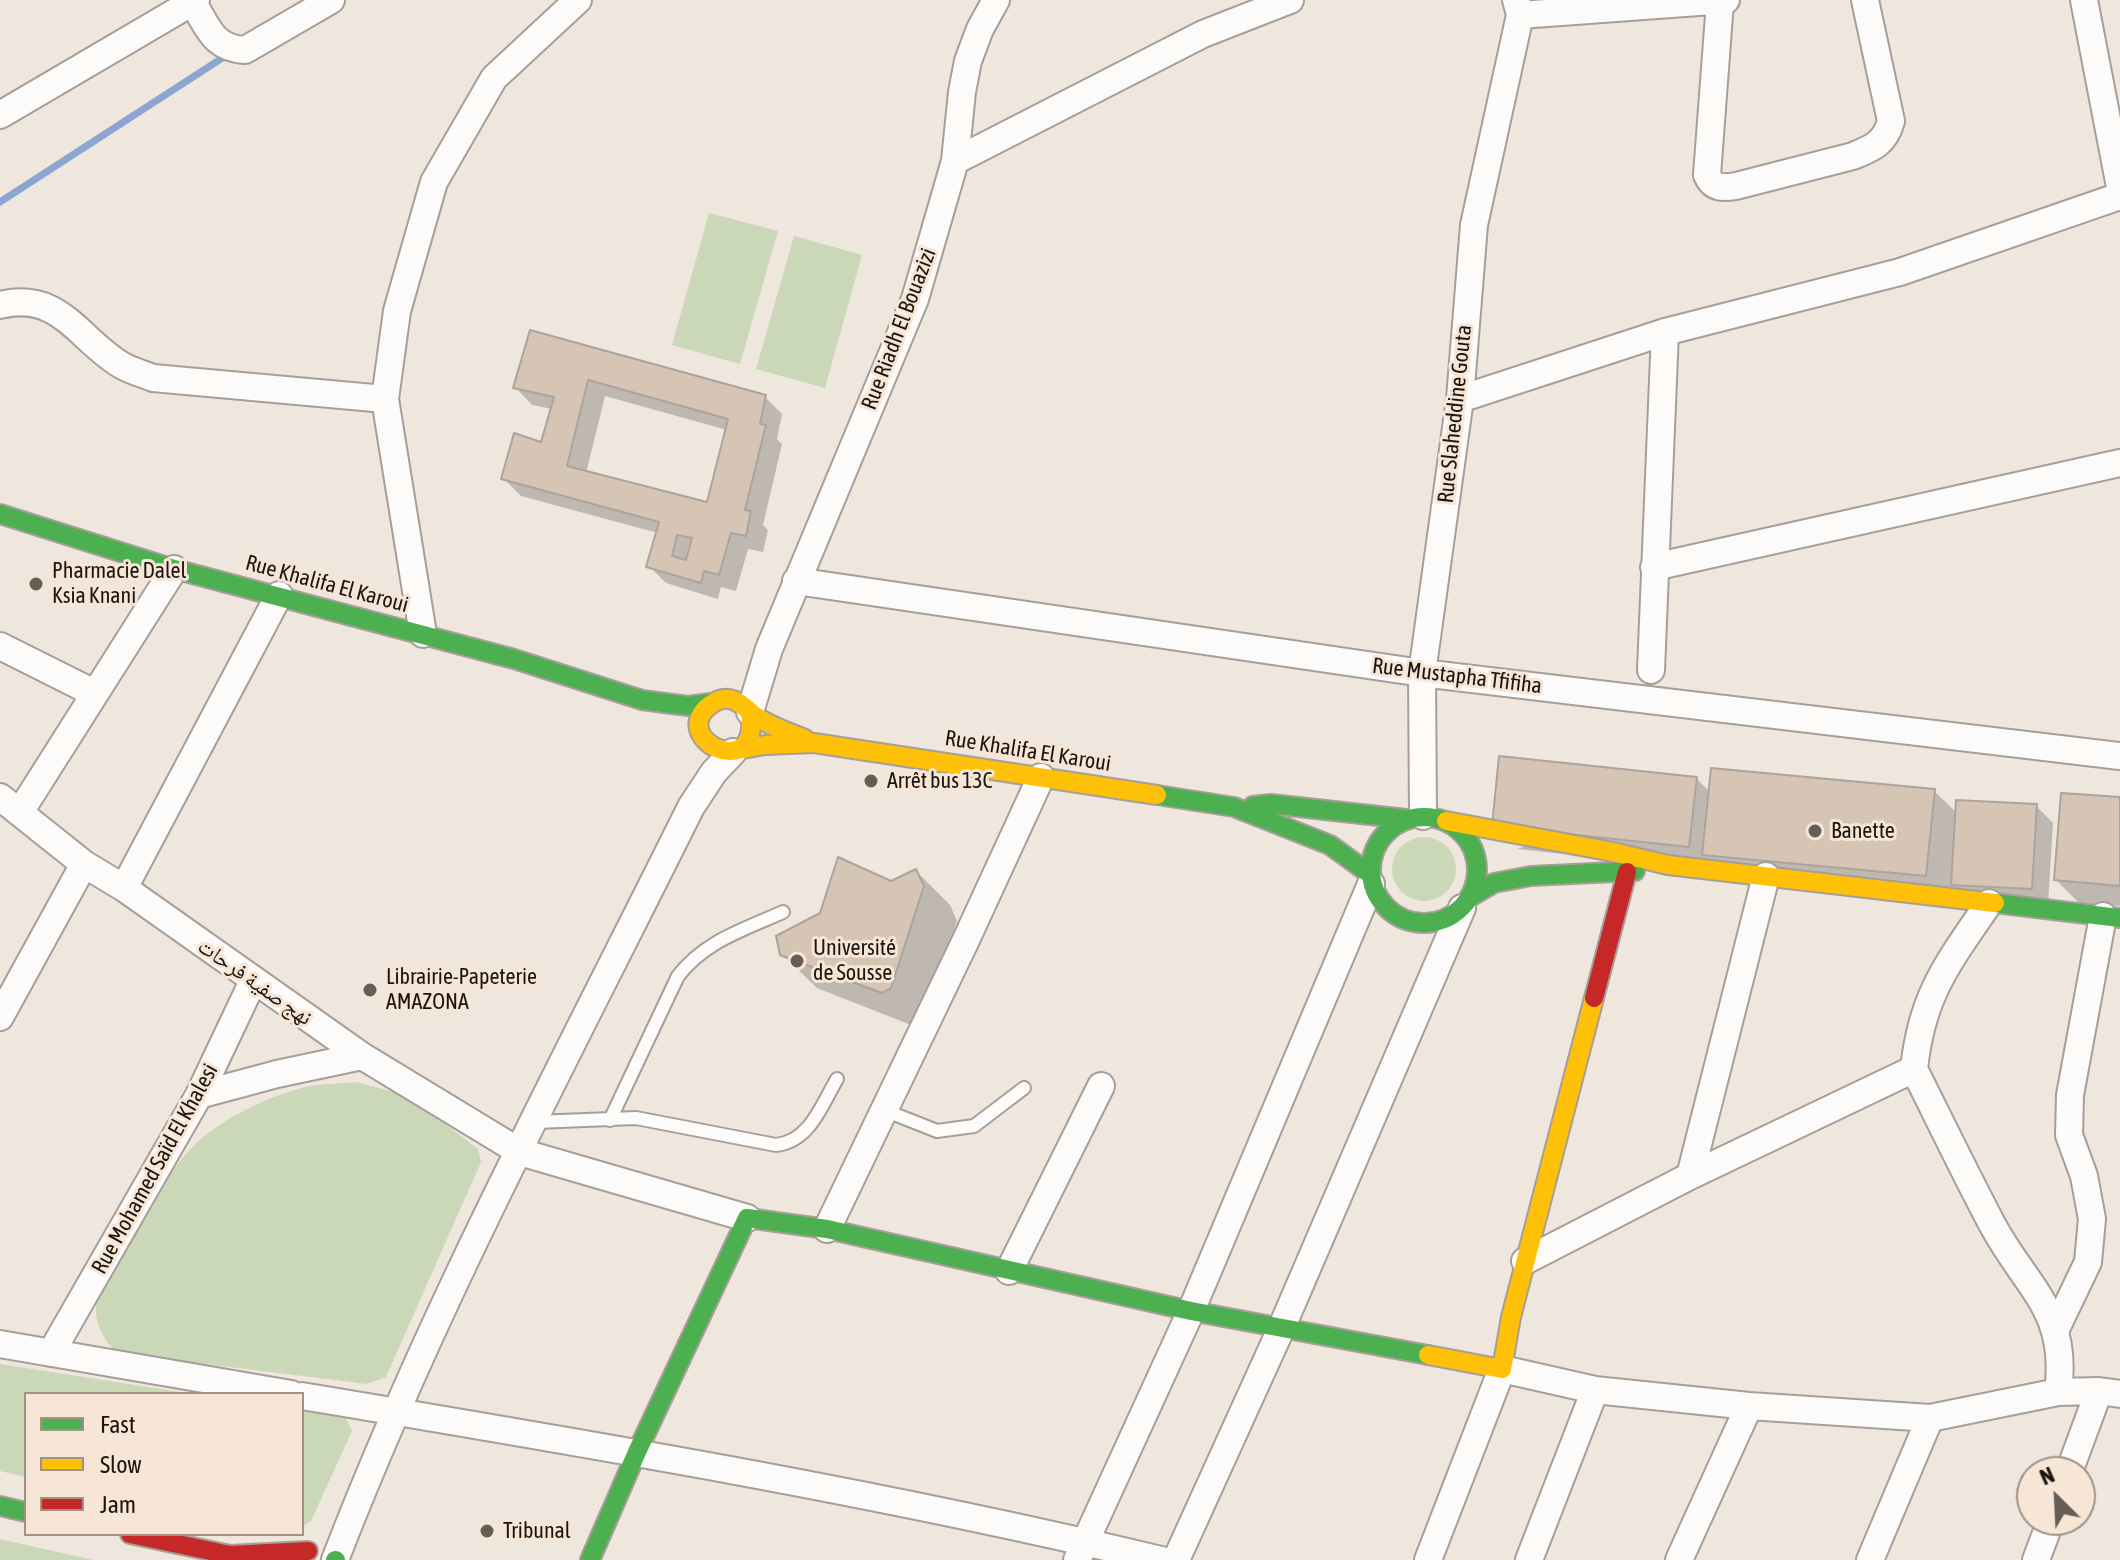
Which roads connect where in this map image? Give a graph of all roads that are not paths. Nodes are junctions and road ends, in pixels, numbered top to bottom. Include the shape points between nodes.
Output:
1 (331, 0) edge
2 (578, 0) edge
3 (996, 0) edge
4 (1290, 0) edge
5 (1865, 0) edge
6 (2084, 0) edge
7 (193, 1) edge
8 (1723, 1) edge
9 (1518, 7) edge
10 (0, 115) edge
11 (955, 161) junction
12 (2120, 187) edge
13 (2120, 196) edge
14 (0, 305) edge
15 (1665, 332) junction
16 (385, 399) junction
17 (1460, 399) junction
18 (2120, 463) edge
19 (0, 514) edge
20 (1654, 567) junction
21 (174, 569) junction
22 (796, 581) junction
23 (279, 595) junction
24 (423, 634) junction
25 (0, 646) edge
26 (769, 649) junction
27 (1651, 670) dead end
28 (1422, 673) junction
29 (94, 693) junction
30 (642, 700) junction
31 (716, 701) junction
32 (750, 712) junction
33 (705, 743) junction
34 (814, 743) junction
35 (735, 751) junction
36 (2120, 756) edge
37 (1041, 777) junction
38 (10, 805) edge
39 (691, 807) junction
40 (1234, 807) junction
41 (1425, 819) junction
42 (84, 864) junction
43 (1668, 865) junction
44 (1627, 872) junction
45 (1766, 876) junction
46 (1370, 879) junction
47 (124, 888) junction
48 (1466, 903) junction
49 (1989, 903) junction
50 (783, 912) dead end
51 (2111, 917) edge
52 (253, 981) junction
53 (0, 1017) edge
54 (362, 1056) junction
55 (1914, 1069) junction
56 (837, 1079) dead end
57 (1101, 1086) dead end
58 (1024, 1088) dead end
59 (199, 1095) junction
60 (884, 1110) junction
61 (610, 1120) junction
62 (535, 1122) junction
63 (520, 1152) junction
64 (1690, 1176) junction
65 (747, 1218) junction
66 (827, 1229) junction
67 (1525, 1261) junction
68 (1009, 1271) junction
69 (1191, 1311) junction
70 (1281, 1329) junction
71 (2055, 1331) junction
72 (0, 1344) edge
73 (51, 1353) junction
74 (1502, 1369) junction
75 (1595, 1390) junction
76 (279, 1392) edge
77 (2058, 1392) junction
78 (2110, 1393) edge
79 (304, 1396) edge
80 (1749, 1406) junction
81 (395, 1411) junction
82 (1930, 1418) junction
83 (637, 1452) junction
84 (2077, 1456) edge
85 (0, 1506) edge
86 (24, 1512) edge
87 (139, 1536) edge
88 (2045, 1536) edge
89 (1081, 1551) edge
90 (320, 1557) edge
91 (235, 1558) edge
92 (590, 1560) edge
93 (1161, 1560) edge
94 (1176, 1560) edge
95 (1428, 1560) edge
96 (1529, 1560) edge
97 (1679, 1560) edge
98 (1870, 1560) edge
99 (2036, 1560) edge

1 - 7 street via 245,50 222,46
2 - 16 street via 494,78 434,182 397,311
3 - 11 street, Rue Riadh El Bouazizi via 968,61
4 - 11 street via 1203,34
5 - 8 street via 1891,121 1887,136 1853,156 1719,188 1710,182 1707,164
6 - 12 street
7 - 10 street
8 - 9 street
9 - 17 street, Rue Slaheddine Gouta via 1474,225
11 - 22 street, Rue Riadh El Bouazizi via 915,299
13 - 15 street via 1900,272
14 - 16 street via 40,303 123,366 153,378
15 - 17 street
15 - 20 street
16 - 24 street
17 - 28 street, Rue Slaheddine Gouta
18 - 20 street
19 - 21 main road, Rue Khalifa El Karoui
20 - 27 street
21 - 23 main road, Rue Khalifa El Karoui
21 - 29 street
22 - 26 street, Rue Riadh El Bouazizi
22 - 28 street, Rue Mustapha Tfifiha
23 - 24 main road, Rue Khalifa El Karoui
23 - 47 street
24 - 30 main road, Rue Khalifa El Karoui
25 - 29 street
26 - 31 street, Rue Riadh El Bouazizi via 748,677
26 - 32 street, Rue Riadh El Bouazizi
28 - 36 street, Rue Mustapha Tfifiha
28 - 41 street, Rue Slaheddine Gouta
29 - 38 street
30 - 31 main road, Rue Khalifa El Karoui via 688,706
30 - 33 main road, Rue Khalifa El Karoui
31 - 32 main road via 737,701
31 - 33 main road via 705,709 699,726
32 - 34 main road, Rue Khalifa El Karoui
32 - 35 main road via 750,738
33 - 35 main road via 717,751
33 - 39 street
34 - 35 main road, Rue Khalifa El Karoui
34 - 37 main road, Rue Khalifa El Karoui
35 - 39 street
37 - 40 main road, Rue Khalifa El Karoui
37 - 60 street
38 - 42 street, نهج صفية فرحات
39 - 62 street
40 - 41 main road, Rue Khalifa El Karoui via 1271,804
40 - 46 main road, Rue Khalifa El Karoui via 1330,845
41 - 43 main road, Rue Khalifa El Karoui
41 - 46 main road via 1391,827 1379,840 1371,856
41 - 48 main road via 1461,831 1472,845 1477,880
42 - 47 street, نهج صفية فرحات
42 - 53 street
43 - 44 main road
43 - 45 main road
44 - 48 main road via 1573,872 1494,883
44 - 67 main road
45 - 49 main road
45 - 64 street
46 - 48 main road via 1379,901 1409,922 1446,919
46 - 69 street
47 - 52 street, نهج صفية فرحات
48 - 70 street
49 - 51 main road
49 - 55 street via 1934,987 1924,1011
50 - 61 lane via 713,944 678,976
51 - 71 street via 2070,1095 2069,1135 2092,1219 2088,1262
52 - 54 street, نهج صفية فرحات
52 - 59 street, Rue Mohamed Saïd El Khalesi
54 - 59 street
54 - 63 street, نهج صفية فرحات
55 - 64 street
55 - 71 street via 1994,1228 2040,1295
56 - 61 lane via 805,1133 789,1143 776,1145 636,1118
57 - 68 street
58 - 60 lane via 974,1126 937,1131
59 - 73 street, Rue Mohamed Saïd El Khalesi
60 - 66 street
61 - 62 lane
62 - 63 street
63 - 65 street, نهج صفية فرحات
63 - 81 street
64 - 67 street
65 - 66 main road
65 - 83 main road
66 - 68 main road
67 - 74 main road
68 - 69 main road
69 - 70 main road
69 - 89 street
70 - 74 main road
70 - 94 street
71 - 77 street via 2061,1365
72 - 73 street
73 - 76 street
74 - 75 street
74 - 95 street
75 - 80 street
75 - 96 street
77 - 78 street
77 - 82 street
78 - 84 street
79 - 81 street
80 - 82 street
80 - 97 street
81 - 83 street
81 - 90 street via 364,1484
82 - 98 street
83 - 89 street
83 - 92 main road
85 - 86 main road
87 - 91 main road
88 - 99 street
89 - 93 street
90 - 91 main road

